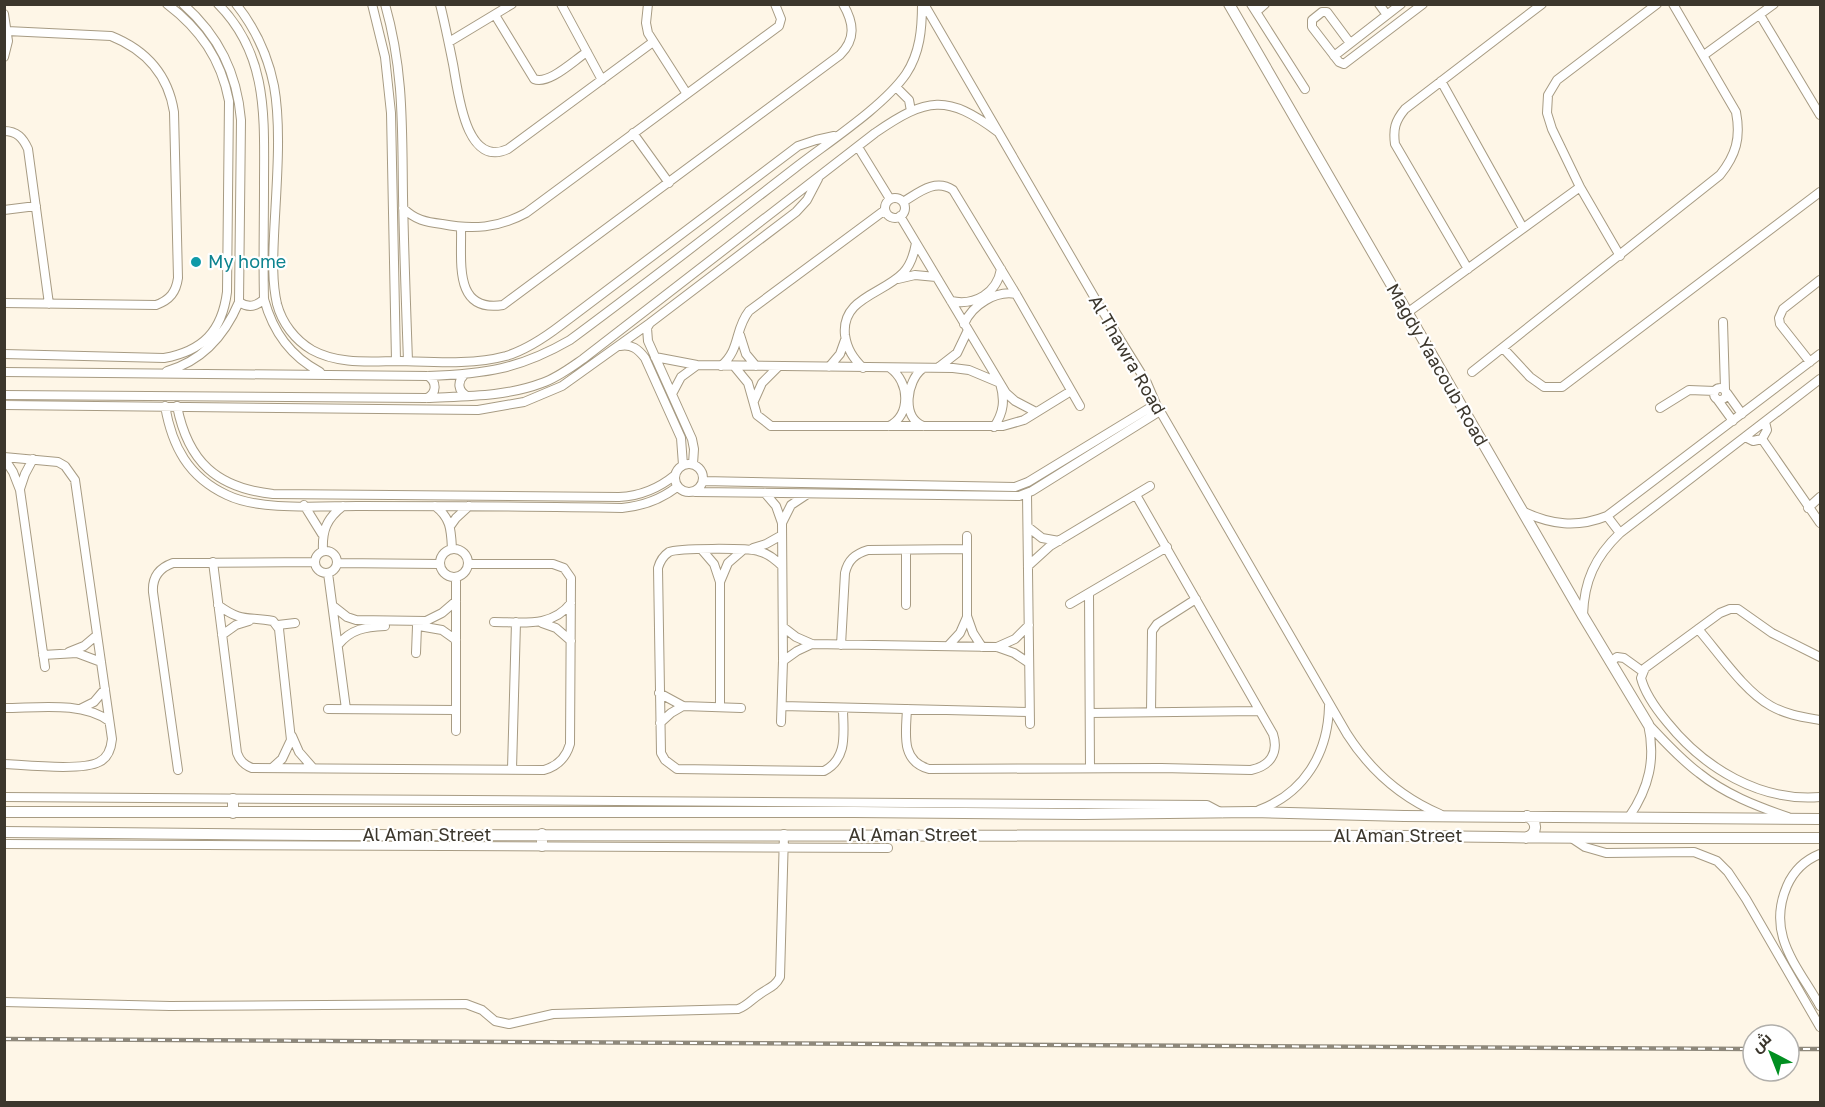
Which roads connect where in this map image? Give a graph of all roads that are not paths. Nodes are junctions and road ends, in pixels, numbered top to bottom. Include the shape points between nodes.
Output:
1 (167, 4) edge
2 (183, 4) edge
3 (218, 4) edge
4 (236, 4) edge
5 (372, 4) edge
6 (385, 4) edge
7 (440, 4) edge
8 (512, 4) edge
9 (561, 4) edge
10 (648, 4) edge
11 (775, 4) edge
12 (843, 4) edge
13 (923, 4) edge
14 (1229, 4) edge
15 (1265, 4) edge
16 (1379, 4) edge
17 (1401, 4) edge
18 (1423, 4) edge
19 (1542, 4) edge
20 (1657, 4) edge
21 (1673, 4) edge
22 (1774, 4) edge
23 (1254, 8) edge
24 (242, 13) junction
25 (4, 14) edge
26 (495, 15) junction
27 (1387, 15) junction
28 (1760, 15) junction
29 (231, 22) junction
30 (7, 31) junction
31 (449, 42) junction
32 (653, 42) junction
33 (1350, 43) junction
34 (586, 52) junction
35 (1704, 55) junction
36 (1334, 56) junction
37 (4, 57) edge
38 (602, 80) junction
39 (1441, 81) junction
40 (896, 87) junction
41 (1305, 89) dead end
42 (687, 94) junction
43 (276, 106) junction
44 (264, 108) junction
45 (910, 111) junction
46 (1821, 115) edge
47 (4, 131) edge
48 (998, 132) junction
49 (633, 133) junction
50 (838, 135) junction
51 (858, 147) junction
52 (391, 155) junction
53 (402, 155) junction
54 (818, 177) junction
55 (264, 182) junction
56 (276, 182) junction
57 (669, 183) junction
58 (1580, 187) junction
59 (1821, 192) edge
60 (890, 200) junction
61 (903, 202) junction
62 (36, 206) junction
63 (403, 208) junction
64 (4, 210) edge
65 (885, 210) junction
66 (900, 216) junction
67 (421, 221) junction
68 (461, 228) junction
69 (1523, 228) junction
70 (404, 232) junction
71 (916, 243) junction
72 (1620, 256) junction
73 (263, 258) junction
74 (273, 258) junction
75 (227, 268) junction
76 (239, 268) junction
77 (1001, 269) junction
78 (1468, 269) junction
79 (689, 277) junction
80 (936, 277) junction
81 (895, 280) junction
82 (1821, 280) edge
83 (696, 286) junction
84 (1016, 294) junction
85 (264, 299) junction
86 (951, 301) junction
87 (239, 302) junction
88 (4, 303) edge
89 (49, 304) junction
90 (1407, 313) junction
91 (1723, 322) dead end
92 (650, 323) junction
93 (966, 327) junction
94 (739, 332) junction
95 (846, 337) junction
96 (619, 346) junction
97 (1503, 348) junction
98 (4, 354) edge
99 (1821, 354) edge
100 (88, 356) junction
101 (655, 357) junction
102 (583, 359) junction
103 (396, 361) junction
104 (408, 361) junction
105 (1810, 362) junction
106 (697, 366) junction
107 (721, 366) junction
108 (734, 366) junction
109 (756, 366) junction
110 (778, 367) junction
111 (829, 367) junction
112 (589, 368) junction
113 (862, 368) junction
114 (890, 368) junction
115 (922, 369) junction
116 (936, 369) junction
117 (4, 372) edge
118 (1472, 372) dead end
119 (87, 373) junction
120 (153, 374) junction
121 (323, 374) junction
122 (464, 375) junction
123 (428, 376) junction
124 (1821, 379) edge
125 (1000, 383) junction
126 (1071, 391) junction
127 (1726, 391) junction
128 (672, 394) junction
129 (4, 395) edge
130 (83, 395) junction
131 (1716, 395) junction
132 (241, 396) junction
133 (467, 396) junction
134 (426, 398) junction
135 (753, 404) junction
136 (4, 405) edge
137 (83, 405) junction
138 (165, 406) junction
139 (177, 406) junction
140 (1080, 406) dead end
141 (241, 407) junction
142 (1158, 407) junction
143 (1660, 408) dead end
144 (1036, 412) junction
145 (1742, 414) junction
146 (1733, 421) junction
147 (1765, 422) junction
148 (889, 426) junction
149 (923, 426) junction
150 (994, 427) junction
151 (1745, 437) junction
152 (1762, 439) junction
153 (4, 458) edge
154 (33, 459) junction
155 (693, 464) junction
156 (684, 465) junction
157 (675, 475) junction
158 (703, 482) junction
159 (1150, 486) dead end
160 (677, 487) junction
161 (20, 490) junction
162 (695, 492) junction
163 (765, 493) junction
164 (809, 494) junction
165 (1027, 494) junction
166 (1136, 495) junction
167 (1821, 497) edge
168 (304, 505) junction
169 (343, 506) junction
170 (435, 506) junction
171 (469, 507) junction
172 (1808, 508) junction
173 (1522, 511) junction
174 (1607, 516) junction
175 (782, 523) junction
176 (1821, 523) edge
177 (451, 525) junction
178 (1028, 527) junction
179 (1620, 533) junction
180 (322, 534) junction
181 (782, 535) junction
182 (967, 536) dead end
183 (1059, 541) junction
184 (1167, 548) junction
185 (452, 549) junction
186 (747, 549) junction
187 (967, 549) junction
188 (702, 550) junction
189 (906, 550) junction
190 (323, 551) junction
191 (213, 562) junction
192 (315, 562) junction
193 (338, 564) junction
194 (439, 564) junction
195 (468, 564) junction
196 (782, 566) junction
197 (1028, 567) junction
198 (328, 573) junction
199 (456, 577) junction
200 (720, 582) junction
201 (1089, 592) junction
202 (1196, 599) junction
203 (456, 601) junction
204 (572, 602) junction
205 (1070, 604) dead end
206 (218, 605) junction
207 (332, 605) junction
208 (906, 605) dead end
209 (967, 616) junction
210 (1583, 616) junction
211 (252, 620) junction
212 (494, 622) dead end
213 (516, 622) junction
214 (538, 622) junction
215 (295, 623) dead end
216 (1029, 625) junction
217 (278, 626) junction
218 (417, 626) junction
219 (783, 627) junction
220 (1698, 629) junction
221 (97, 635) junction
222 (222, 635) junction
223 (456, 640) junction
224 (571, 641) junction
225 (812, 644) junction
226 (338, 645) junction
227 (841, 645) junction
228 (948, 646) junction
229 (982, 647) junction
230 (996, 647) junction
231 (69, 653) junction
232 (416, 653) dead end
233 (43, 655) junction
234 (1821, 657) edge
235 (783, 661) junction
236 (101, 662) junction
237 (1610, 662) junction
238 (1029, 663) junction
239 (45, 667) dead end
240 (1642, 671) junction
241 (105, 689) junction
242 (659, 693) junction
243 (683, 706) junction
244 (782, 706) junction
245 (1329, 706) junction
246 (720, 707) junction
247 (4, 708) edge
248 (741, 708) dead end
249 (843, 708) junction
250 (80, 709) junction
251 (328, 709) dead end
252 (346, 709) junction
253 (907, 709) junction
254 (456, 710) junction
255 (1259, 711) junction
256 (1029, 712) junction
257 (1151, 712) junction
258 (1090, 713) junction
259 (1821, 720) edge
260 (109, 721) junction
261 (781, 722) dead end
262 (660, 723) junction
263 (1030, 724) dead end
264 (1648, 724) junction
265 (456, 731) dead end
266 (291, 733) junction
267 (4, 764) edge
268 (271, 768) junction
269 (313, 768) junction
270 (1090, 768) junction
271 (512, 769) junction
272 (178, 770) dead end
273 (4, 797) edge
274 (1821, 797) edge
275 (233, 799) junction
276 (610, 806) junction
277 (854, 807) junction
278 (4, 812) edge
279 (660, 812) junction
280 (1253, 812) junction
281 (75, 813) junction
282 (133, 813) junction
283 (232, 813) junction
284 (1028, 813) junction
285 (1083, 814) junction
286 (1222, 814) junction
287 (1527, 816) junction
288 (1567, 816) junction
289 (1446, 817) junction
290 (1629, 817) junction
291 (1792, 819) junction
292 (1821, 819) edge
293 (4, 832) edge
294 (79, 834) junction
295 (133, 834) junction
296 (542, 834) junction
297 (660, 834) junction
298 (784, 834) junction
299 (1031, 835) junction
300 (1078, 836) junction
301 (1526, 838) junction
302 (1821, 838) edge
303 (1570, 839) junction
304 (315, 840) junction
305 (426, 841) junction
306 (4, 844) edge
307 (542, 846) junction
308 (783, 847) junction
309 (888, 848) dead end
310 (1821, 854) edge
311 (4, 1002) edge
312 (1821, 1006) edge
313 (1821, 1027) edge

1 - 75 street via 203,38 227,92
2 - 76 street via 214,37 239,98
3 - 29 street
4 - 24 street
5 - 52 street via 387,75
6 - 53 street via 399,71
7 - 31 street
8 - 26 street
9 - 34 street
10 - 32 street via 646,23
11 - 42 street via 782,19 779,26
12 - 57 street via 852,31 849,44 840,55
13 - 40 street via 918,48
13 - 48 street, Al Thawra Road
14 - 90 street, Magdy Yaacoub Road
15 - 23 street
16 - 27 street
17 - 27 street
18 - 36 street via 1346,63
19 - 39 street
20 - 58 street via 1557,80 1548,95 1550,121
21 - 35 street
22 - 28 street
23 - 41 street
24 - 29 street
24 - 43 street via 263,50
25 - 30 street
26 - 31 street
26 - 34 street via 534,79 549,79
27 - 33 street
28 - 35 street
28 - 46 street
29 - 44 street via 255,65
30 - 37 street
30 - 89 street via 111,36 126,42 159,70 169,89 174,112 178,279 173,295 156,305
31 - 38 street via 464,119 473,139 489,151 508,149
32 - 38 street
32 - 42 street
33 - 36 street
33 - 36 street via 1328,14 1322,12 1312,20 1311,25
34 - 38 street
35 - 72 street via 1736,112 1739,129 1731,162
39 - 69 street
39 - 78 street via 1405,109 1393,131 1395,144
40 - 45 street via 909,100
40 - 50 street
42 - 49 street
43 - 44 street
43 - 56 street
44 - 55 street
45 - 48 street via 930,105 951,105 967,110
45 - 51 street
47 - 62 street via 19,135 28,149
48 - 142 street, Al Thawra Road
49 - 57 street
49 - 68 street via 519,216 491,226
50 - 104 street via 798,146 561,326 529,346 489,359
50 - 122 street via 570,340 522,363
51 - 54 street
51 - 60 street
52 - 53 street
52 - 103 street
53 - 63 street
54 - 79 street
54 - 83 street via 802,207
55 - 56 street
55 - 73 street
56 - 74 street
57 - 68 street via 503,304 480,304 466,291 462,280
58 - 69 street
58 - 72 street
59 - 97 street via 1562,387 1544,387
60 - 61 street via 897,198
60 - 65 street
61 - 66 street
61 - 77 street via 933,186 944,185 953,190
62 - 64 street
62 - 89 street
63 - 67 street
63 - 70 street
65 - 66 street via 889,217
65 - 94 street via 749,311
66 - 71 street
67 - 68 street
67 - 70 street
69 - 78 street
70 - 104 street
71 - 80 street
71 - 81 street via 910,264
72 - 97 street
73 - 74 street
73 - 85 street
74 - 103 street via 281,315 302,343 332,358
75 - 76 street
75 - 100 street via 225,307 219,323 196,348 164,358
76 - 87 street
77 - 84 street
77 - 86 street via 991,291 974,301
78 - 90 street
79 - 83 street
79 - 102 street
80 - 81 street via 915,275
80 - 86 street
81 - 95 street via 856,303 850,310
82 - 105 street via 1783,309 1779,318
83 - 92 street
84 - 93 street via 995,296 973,310
84 - 126 street
85 - 87 street via 255,305
85 - 121 street via 284,344
86 - 93 street
87 - 120 street via 224,332 200,355
88 - 89 street
90 - 173 street, Magdy Yaacoub Road
91 - 127 street
92 - 96 street
92 - 101 street via 647,334
93 - 116 street via 964,342 957,353
93 - 125 street
94 - 107 street via 736,347
94 - 109 street via 742,347
95 - 111 street via 840,354
95 - 113 street via 851,354
96 - 112 street
96 - 156 street via 632,347 645,358 681,438
97 - 118 street
98 - 100 street
99 - 105 street
100 - 119 street
101 - 106 street
101 - 128 street
102 - 112 street
102 - 133 street via 544,383 493,395
103 - 104 street
105 - 145 street
106 - 107 street
106 - 128 street via 681,377
107 - 108 street
108 - 109 street
108 - 135 street via 748,383
109 - 110 street
110 - 111 street
110 - 135 street via 762,383
111 - 113 street
112 - 141 street via 549,393 478,410
113 - 114 street
114 - 115 street
114 - 148 street via 904,387 904,409
115 - 116 street
115 - 149 street via 912,382 910,399 911,415
116 - 125 street via 969,370
117 - 119 street
119 - 120 street
120 - 121 street
121 - 123 street
122 - 123 street
122 - 133 street via 459,386
123 - 134 street via 435,388
124 - 147 street
125 - 144 street via 1015,401
125 - 150 street via 1004,406
126 - 140 street
126 - 144 street
127 - 131 street via 1720,387
127 - 145 street
128 - 155 street via 692,439
129 - 130 street
130 - 132 street
130 - 137 street
131 - 143 street via 1689,390
131 - 146 street
132 - 134 street
132 - 141 street
133 - 134 street
135 - 148 street via 757,415 771,426
136 - 137 street
137 - 138 street
138 - 139 street
138 - 168 street via 177,450 208,484 250,503
139 - 141 street
139 - 157 street via 189,445 201,462 233,486 252,492 631,496 655,489
142 - 158 street via 1015,487
142 - 165 street
142 - 245 street, Al Thawra Road
144 - 150 street via 1012,424
145 - 146 street
146 - 174 street
147 - 151 street
147 - 152 street via 1767,430
148 - 149 street
149 - 150 street
151 - 152 street via 1753,441
151 - 179 street
152 - 172 street
153 - 154 street
153 - 161 street
154 - 161 street
154 - 221 street via 58,462 75,480
155 - 156 street
155 - 158 street via 702,471
156 - 157 street
157 - 160 street
158 - 162 street
159 - 166 street
160 - 162 street
160 - 171 street via 657,500 628,507
161 - 233 street
162 - 163 street
163 - 164 street
163 - 175 street via 776,506
164 - 165 street
164 - 175 street via 791,505
165 - 178 street
166 - 183 street
166 - 184 street
167 - 172 street
168 - 169 street
168 - 180 street
169 - 170 street
169 - 180 street via 330,518
170 - 171 street
170 - 177 street
171 - 177 street
172 - 176 street
173 - 174 street via 1565,524 1587,523
173 - 210 street, Magdy Yaacoub Road
174 - 179 street
175 - 181 street
177 - 185 street
178 - 183 street via 1042,538
178 - 197 street
179 - 210 street via 1595,562 1583,597
180 - 190 street
181 - 186 street
181 - 196 street
182 - 187 street
183 - 197 street
184 - 201 street
184 - 202 street
185 - 194 street via 442,554
185 - 195 street via 462,551
186 - 188 street
186 - 196 street via 768,554
186 - 200 street via 728,563
187 - 189 street
187 - 209 street
188 - 200 street via 714,564
188 - 242 street via 671,551 658,568
189 - 208 street
189 - 227 street via 868,550 850,560 845,573
190 - 192 street
190 - 193 street via 332,552
191 - 192 street
191 - 206 street
191 - 272 street via 173,563 159,570 152,584
192 - 198 street via 320,572
193 - 194 street
193 - 198 street
194 - 199 street via 446,576
195 - 199 street via 465,573
195 - 204 street via 559,565 571,578
196 - 219 street
197 - 216 street
198 - 207 street
199 - 203 street
200 - 246 street
201 - 205 street
201 - 258 street
202 - 255 street
202 - 257 street via 1152,631
203 - 207 street via 426,621 356,620
203 - 223 street
204 - 214 street via 558,616
204 - 224 street
206 - 211 street via 234,616
206 - 222 street
207 - 226 street
209 - 228 street via 960,633
209 - 229 street
210 - 237 street, Magdy Yaacoub Road
211 - 217 street via 270,620
211 - 222 street
212 - 213 street
213 - 214 street
213 - 271 street
214 - 224 street via 556,628
215 - 217 street
216 - 230 street via 1015,639
216 - 238 street
217 - 266 street
218 - 223 street via 442,630
218 - 226 street via 357,629
218 - 232 street
219 - 225 street
219 - 235 street
220 - 234 street via 1726,610 1738,609 1772,633
220 - 240 street
220 - 259 street via 1764,701 1786,713
221 - 231 street
221 - 236 street
222 - 268 street via 239,757 252,768
223 - 254 street
224 - 271 street via 568,751 552,768
225 - 227 street
225 - 235 street
226 - 252 street
227 - 228 street
228 - 229 street
229 - 230 street
230 - 238 street
231 - 233 street
231 - 236 street
233 - 239 street
235 - 244 street
236 - 241 street
237 - 240 street via 1623,658
237 - 264 street, Magdy Yaacoub Road
238 - 256 street
240 - 274 street via 1642,682 1662,716 1706,760 1765,792
241 - 250 street via 94,702
241 - 260 street
242 - 243 street
242 - 262 street
243 - 246 street
243 - 262 street
244 - 249 street
244 - 261 street
245 - 280 street via 1324,744 1312,769 1286,796
245 - 289 street, Al Thawra Road via 1377,773 1416,803
246 - 248 street
247 - 250 street
249 - 253 street
249 - 262 street via 841,756 824,771 677,769 661,753
250 - 260 street
251 - 252 street
252 - 254 street
253 - 256 street
253 - 270 street via 906,748 922,767
254 - 265 street
255 - 257 street
255 - 270 street via 1276,746 1270,761 1259,769
256 - 263 street
257 - 258 street
258 - 270 street
260 - 267 street via 111,746 97,764
264 - 290 street, Magdy Yaacoub Road via 1652,748 1650,773
264 - 291 street, Magdy Yaacoub Road via 1698,773 1717,786
266 - 268 street via 286,754
266 - 269 street via 299,752
268 - 269 street
269 - 271 street
273 - 275 street
275 - 276 street
275 - 283 street
276 - 277 street
276 - 279 street, Al Aman Street
276 - 283 street, Al Aman Street
277 - 279 street, Al Aman Street
277 - 284 street, Al Aman Street
277 - 286 street via 1207,805
278 - 281 street, Al Aman Street
279 - 297 street
280 - 286 street, Al Aman Street
280 - 289 street, Al Aman Street
281 - 282 street, Al Aman Street
281 - 294 street via 82,821
282 - 283 street, Al Aman Street
282 - 295 street via 128,822
284 - 285 street, Al Aman Street
284 - 299 street via 1038,824
285 - 286 street, Al Aman Street
285 - 300 street via 1075,826
287 - 288 street, Al Aman Street
287 - 289 street, Al Aman Street
287 - 301 street via 1535,827
288 - 290 street, Al Aman Street
288 - 303 street via 1558,827 1559,833
290 - 291 street, Al Aman Street
291 - 292 street, Al Aman Street
293 - 294 street, Al Aman Street
294 - 295 street, Al Aman Street
295 - 304 street, Al Aman Street
296 - 297 street, Al Aman Street
296 - 305 street, Al Aman Street
296 - 307 street
297 - 298 street, Al Aman Street
298 - 299 street, Al Aman Street
298 - 308 street
299 - 300 street, Al Aman Street
300 - 301 street, Al Aman Street
301 - 303 street, Al Aman Street
302 - 303 street, Al Aman Street
303 - 313 street via 1606,852 1686,852 1710,857 1723,866
304 - 305 street, Al Aman Street
304 - 306 street
305 - 307 street
307 - 308 street
308 - 309 street
308 - 311 street via 780,977 775,985 738,1010 553,1014 509,1024 495,1021 466,1004 170,1006
310 - 312 street via 1810,858 1790,879 1779,913 1780,933

